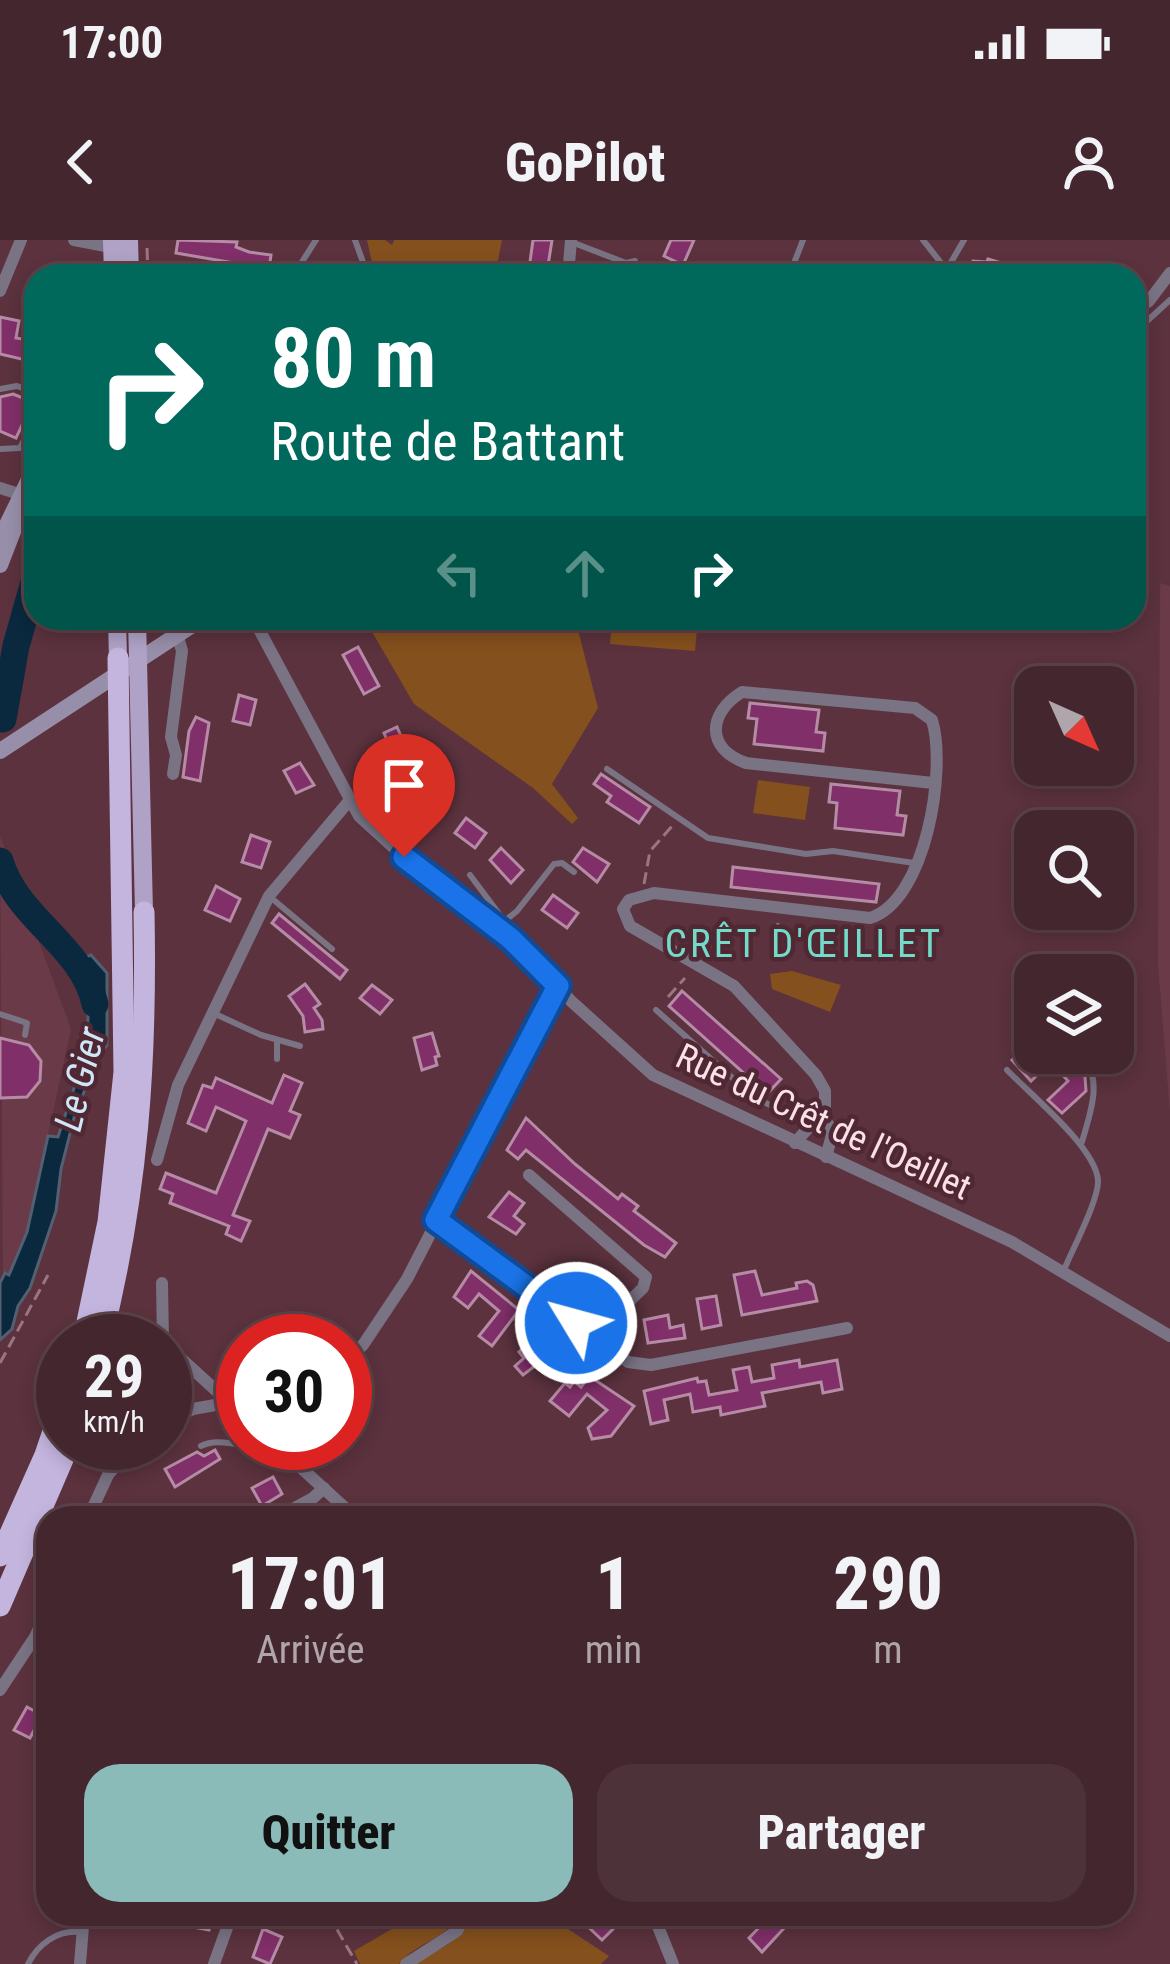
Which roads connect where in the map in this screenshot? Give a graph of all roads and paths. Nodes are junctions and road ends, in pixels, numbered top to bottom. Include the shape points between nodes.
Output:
1 (21, 240) edge
2 (74, 240) edge
3 (571, 241) edge
4 (126, 243) edge
5 (635, 261) dead end
6 (1170, 273) edge
7 (0, 291) edge
8 (1170, 300) edge
9 (1146, 302) edge
10 (1146, 322) edge
11 (24, 502) edge
12 (7, 537) edge
13 (0, 565) edge
14 (117, 630) edge
15 (137, 630) edge
16 (187, 630) edge
17 (261, 630) edge
18 (266, 630) edge
19 (175, 639) junction
20 (267, 639) junction
21 (118, 658) joint
22 (0, 751) edge
23 (607, 769) dead end
24 (173, 774) dead end
25 (933, 783) junction
26 (349, 801) junction
27 (677, 819) junction
28 (918, 864) junction
29 (574, 872) dead end
30 (470, 875) dead end
31 (642, 895) junction
32 (269, 896) junction
33 (143, 912) joint
34 (500, 923) junction
35 (778, 923) dead end
36 (775, 947) dead end
37 (332, 949) dead end
38 (686, 978) dead end
39 (558, 986) junction
40 (668, 997) dead end
41 (656, 1010) dead end
42 (213, 1013) junction
43 (0, 1014) edge
44 (25, 1035) dead end
45 (277, 1040) junction
46 (300, 1046) dead end
47 (278, 1059) dead end
48 (1007, 1070) dead end
49 (1091, 1074) edge
50 (816, 1120) junction
51 (1082, 1142) junction
52 (795, 1143) junction
53 (826, 1157) junction
54 (158, 1160) dead end
55 (529, 1175) dead end
56 (436, 1220) junction
57 (1064, 1270) junction
58 (48, 1275) dead end
59 (162, 1283) dead end
60 (89, 1314) edge
61 (106, 1314) edge
62 (163, 1314) edge
63 (847, 1328) dead end
64 (372, 1334) edge
65 (593, 1336) junction
66 (1170, 1336) edge
67 (0, 1363) edge
68 (192, 1366) edge
69 (216, 1385) edge
70 (216, 1440) edge
71 (202, 1446) dead end
72 (38, 1470) edge
73 (58, 1470) edge
74 (112, 1470) edge
75 (304, 1470) edge
76 (324, 1488) junction
77 (43, 1506) edge
78 (94, 1506) edge
79 (295, 1506) edge
80 (343, 1506) edge
81 (36, 1522) edge
82 (0, 1556) edge
83 (0, 1606) edge
84 (36, 1635) edge
85 (0, 1690) edge
86 (81, 1926) edge
87 (228, 1926) edge
88 (335, 1926) edge
89 (460, 1926) edge
90 (658, 1926) edge
91 (80, 1932) junction
92 (28, 1964) edge
93 (80, 1964) edge
94 (214, 1964) edge
95 (357, 1964) edge
96 (406, 1964) edge
97 (673, 1964) edge

1 - 7 street
2 - 4 street
3 - 5 lane
6 - 9 street
8 - 10 lane
11 - 12 main road
12 - 13 main road
14 - 21 main road
15 - 33 main road
16 - 19 main road
17 - 20 street
18 - 20 street
19 - 22 main road
19 - 24 street via 182,651
20 - 26 street, Rue du Crêt de l'Oeillet
21 - 60 highway via 124,1072
23 - 27 lane
25 - 25 street via 935,730 925,713 742,692 718,714 715,730 730,757 746,763
25 - 28 street
26 - 32 street
26 - 34 street, Rue du Crêt de l'Oeillet via 404,857
27 - 28 lane via 740,844
27 - 31 path via 650,851
28 - 31 street via 896,904 870,918
29 - 34 lane via 554,864
30 - 34 lane
31 - 50 street via 623,909 630,926 734,986 821,1082 826,1100
32 - 37 lane
32 - 42 street
33 - 61 highway via 138,1154
34 - 39 street, Rue du Crêt de l'Oeillet
35 - 36 path
38 - 40 path
39 - 52 street, Rue du Crêt de l'Oeillet via 653,1075
39 - 56 street
41 - 50 lane via 755,1098
42 - 45 lane
42 - 54 street via 173,1098
43 - 44 lane via 22,1018
45 - 46 lane
45 - 47 lane
48 - 51 lane
49 - 51 lane
50 - 52 street
50 - 53 street via 833,1131
51 - 57 lane via 1097,1190
52 - 53 street, Rue du Crêt de l'Oeillet
53 - 57 street, Rue du Crêt de l'Oeillet
55 - 65 street via 646,1276
56 - 64 street
56 - 65 street
57 - 66 street, Rue du Crêt de l'Oeillet
58 - 67 path
59 - 62 street
63 - 65 street via 651,1365 628,1362
68 - 69 street
70 - 71 lane
72 - 82 highway
73 - 77 highway
74 - 78 street
75 - 76 street
76 - 79 street
76 - 80 street
81 - 83 highway
84 - 85 street
86 - 91 street
87 - 94 street
88 - 95 path
89 - 96 street
90 - 97 street
91 - 92 lane via 47,1941
91 - 93 street

